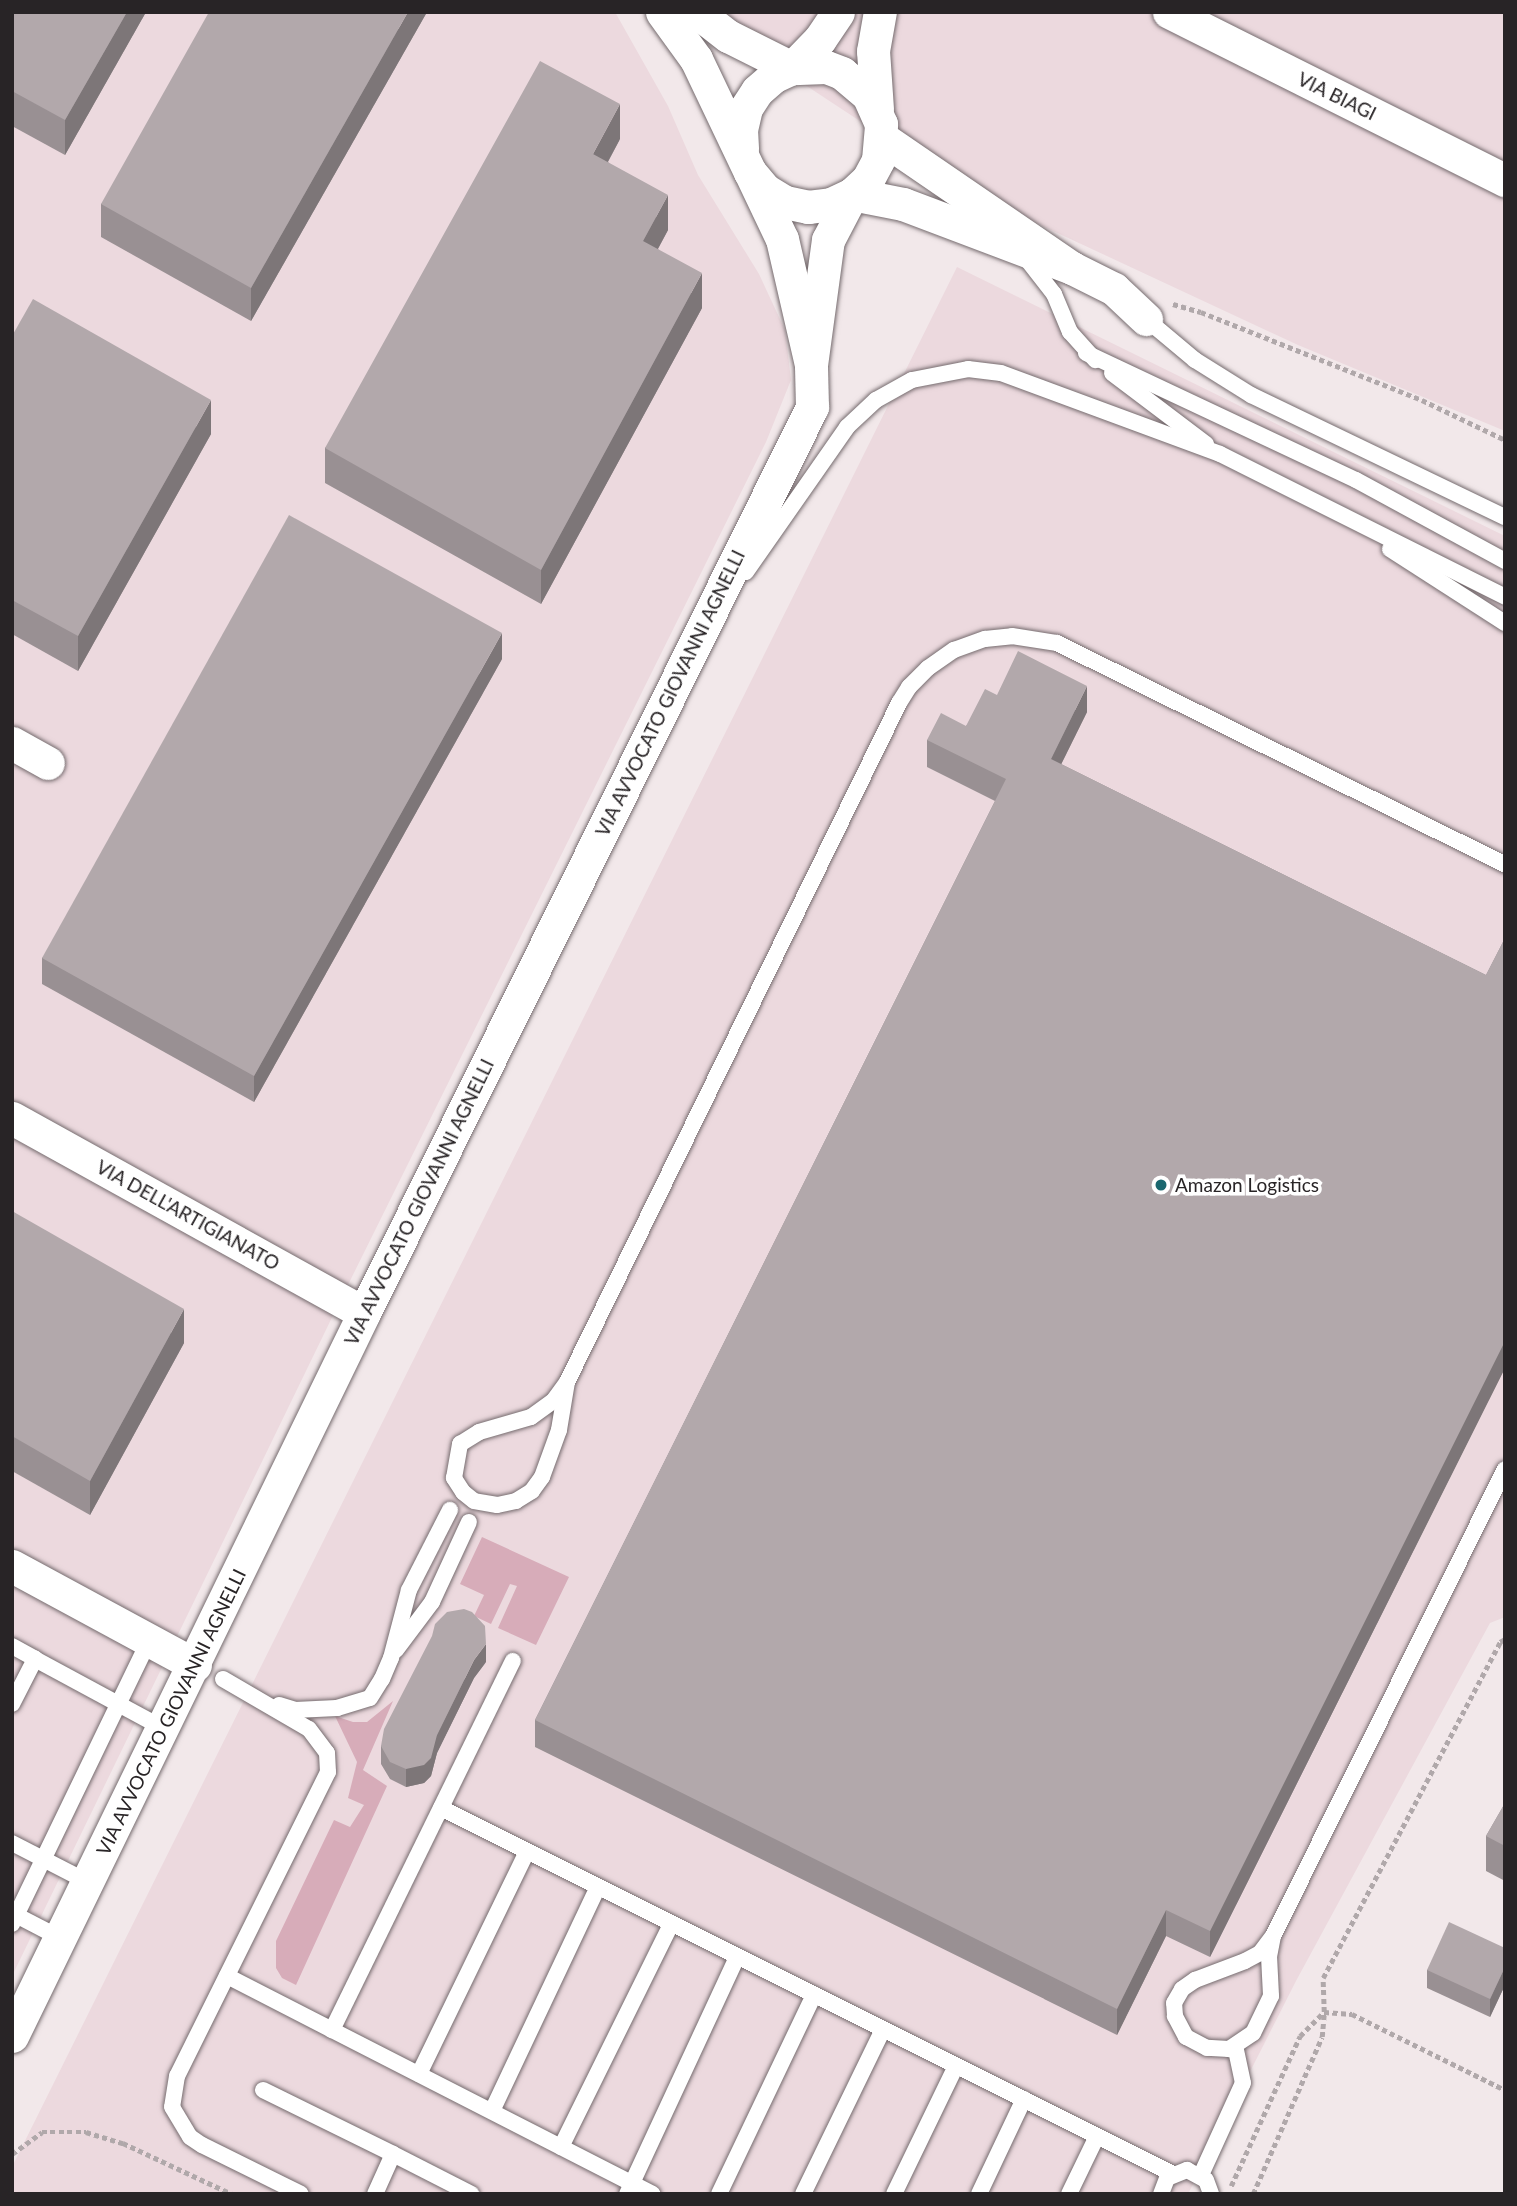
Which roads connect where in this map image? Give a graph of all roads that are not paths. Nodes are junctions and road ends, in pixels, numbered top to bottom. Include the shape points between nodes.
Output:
1 (662, 12) edge
2 (697, 12) edge
3 (838, 12) edge
4 (880, 12) edge
5 (1169, 12) edge
6 (792, 68) junction
7 (880, 124) junction
8 (746, 160) junction
9 (1505, 180) edge
10 (852, 194) junction
11 (995, 239) junction
12 (1072, 268) junction
13 (1155, 310) joint
14 (1086, 353) junction
15 (811, 365) junction
16 (1220, 454) junction
17 (1320, 505) junction
18 (1505, 517) edge
19 (1505, 561) edge
20 (1505, 597) edge
21 (1505, 623) edge
22 (693, 648) junction
23 (12, 743) edge
24 (48, 763) dead end
25 (1505, 864) edge
26 (12, 1118) edge
27 (364, 1313) junction
28 (567, 1382) junction
29 (1505, 1469) edge
30 (450, 1510) dead end
31 (469, 1522) dead end
32 (12, 1566) edge
33 (149, 1641) junction
34 (12, 1646) edge
35 (391, 1658) junction
36 (35, 1659) junction
37 (513, 1661) dead end
38 (209, 1672) junction
39 (250, 1695) junction
40 (12, 1704) edge
41 (119, 1704) junction
42 (161, 1727) junction
43 (441, 1808) junction
44 (12, 1843) edge
45 (527, 1852) junction
46 (43, 1859) junction
47 (88, 1882) junction
48 (598, 1887) junction
49 (14, 1917) edge
50 (671, 1924) junction
51 (1273, 1936) junction
52 (60, 1938) junction
53 (737, 1957) junction
54 (227, 1976) junction
55 (814, 1995) junction
56 (332, 2029) junction
57 (883, 2029) junction
58 (12, 2036) edge
59 (1235, 2046) junction
60 (956, 2066) junction
61 (419, 2074) junction
62 (263, 2090) dead end
63 (1024, 2099) junction
64 (492, 2111) junction
65 (1097, 2136) junction
66 (561, 2147) junction
67 (393, 2154) junction
68 (1173, 2174) junction
69 (1200, 2175) junction
70 (629, 2188) edge
71 (301, 2194) edge
72 (375, 2194) edge
73 (471, 2194) edge
74 (653, 2194) edge
75 (719, 2194) edge
76 (803, 2194) edge
77 (894, 2194) edge
78 (978, 2194) edge
79 (1069, 2194) edge
80 (1161, 2194) edge
81 (1211, 2194) edge

1 - 8 street via 696,59
2 - 6 street via 728,36
3 - 6 street
4 - 7 street via 873,51
5 - 9 street, VIA BIAGI
6 - 7 street via 826,67 857,82
6 - 8 street via 773,77 746,108 741,128
7 - 10 street via 873,170
7 - 12 street
8 - 10 street via 765,190 785,202 808,207 831,204
8 - 15 street via 782,239
10 - 11 street via 903,204
10 - 15 street via 828,240
11 - 12 street
11 - 14 lane via 1030,260
12 - 13 street
13 - 18 lane via 1195,360 1251,394
14 - 16 lane
14 - 19 lane via 1356,480
15 - 22 street, VIA AVVOCATO GIOVANNI AGNELLI via 812,407
16 - 17 lane
16 - 22 lane via 1001,373 968,369 912,380 876,400 847,427
17 - 20 lane
17 - 21 lane
22 - 27 street, VIA AVVOCATO GIOVANNI AGNELLI
23 - 24 street
25 - 28 lane via 1057,643 1012,636 954,650 929,668 899,703
26 - 27 street, VIA DELL'ARTIGIANATO
27 - 38 street, VIA AVVOCATO GIOVANNI AGNELLI
28 - 28 lane via 554,1400 531,1417 479,1432 460,1444 454,1478 463,1492 474,1501 497,1505 516,1501 531,1491 542,1477 559,1430
29 - 51 lane
30 - 35 lane via 409,1590
31 - 35 lane via 432,1602
32 - 33 street
33 - 38 street
33 - 41 lane
34 - 36 lane
35 - 39 lane via 370,1698 337,1708 295,1710
36 - 40 lane
36 - 41 lane
37 - 43 lane
38 - 39 lane
38 - 42 street, VIA AVVOCATO GIOVANNI AGNELLI
39 - 54 lane via 309,1729 327,1753 329,1764
41 - 42 lane
41 - 46 lane
42 - 47 street, VIA AVVOCATO GIOVANNI AGNELLI
43 - 45 lane
43 - 56 lane
44 - 46 lane
45 - 48 lane
45 - 61 lane
46 - 47 lane
46 - 49 lane
47 - 52 street, VIA AVVOCATO GIOVANNI AGNELLI
48 - 50 lane
48 - 64 lane
49 - 52 lane
50 - 53 lane
50 - 66 lane
51 - 59 lane via 1271,1996 1253,2033
51 - 59 lane via 1260,1953 1195,1980 1182,1989 1174,2003 1186,2037 1207,2048
52 - 58 street, VIA AVVOCATO GIOVANNI AGNELLI
53 - 55 lane
53 - 70 lane
54 - 56 lane
54 - 71 lane via 177,2076 172,2107 190,2137
55 - 57 lane
55 - 75 lane
56 - 61 lane
57 - 60 lane
57 - 76 lane
59 - 69 lane via 1243,2083
60 - 63 lane
60 - 77 lane
61 - 64 lane
62 - 67 lane
63 - 65 lane
63 - 78 lane
64 - 66 lane
65 - 68 lane
65 - 79 lane
66 - 70 lane
67 - 72 lane
67 - 73 lane
68 - 69 lane via 1187,2170
68 - 80 lane
69 - 81 lane
70 - 74 lane

